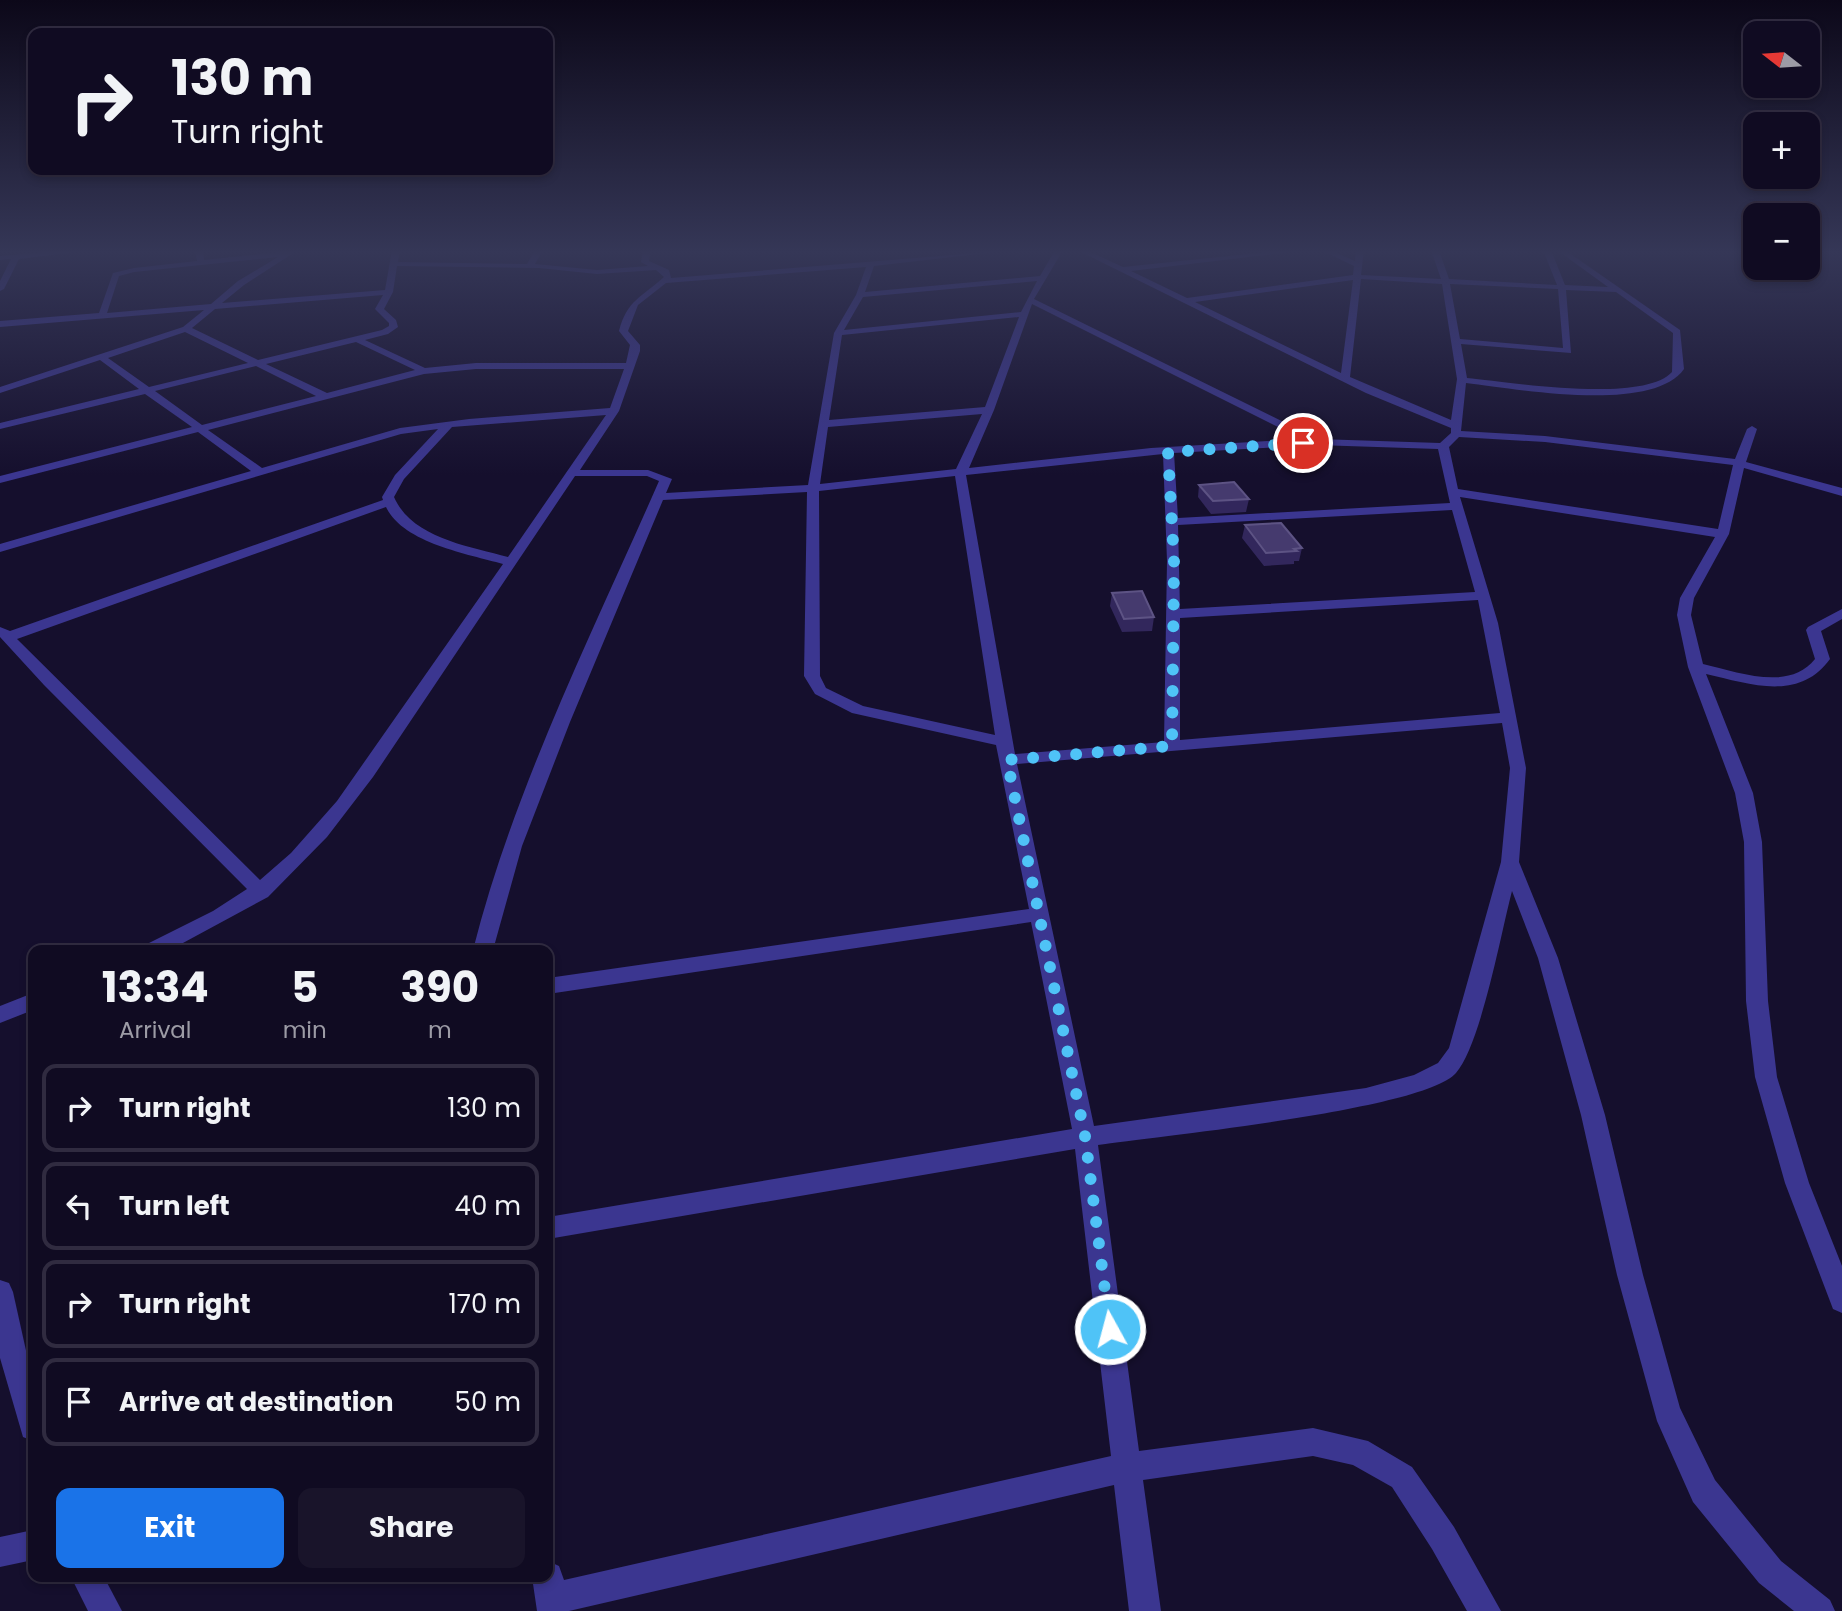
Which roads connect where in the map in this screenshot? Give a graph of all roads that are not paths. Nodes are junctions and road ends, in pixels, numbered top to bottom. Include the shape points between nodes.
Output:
1 (192, 325) edge
2 (394, 325) edge
3 (625, 325) edge
4 (843, 325) edge
5 (895, 325) edge
6 (1021, 325) edge
7 (1067, 325) edge
8 (1236, 325) edge
9 (1353, 325) edge
10 (1453, 325) edge
11 (1566, 325) edge
12 (1667, 325) edge
13 (186, 329) junction
14 (838, 333) junction
15 (357, 340) junction
16 (1456, 341) junction
17 (101, 356) junction
18 (257, 362) junction
19 (628, 366) junction
20 (424, 371) junction
21 (1346, 376) junction
22 (1461, 380) junction
23 (145, 389) junction
24 (0, 390) edge
25 (325, 396) junction
26 (989, 410) junction
27 (614, 411) junction
28 (449, 424) junction
29 (824, 424) junction
30 (0, 426) edge
31 (198, 429) junction
32 (1752, 429) dead end
33 (1452, 435) junction
34 (1317, 442) junction
35 (1168, 452) junction
36 (1740, 464) junction
37 (260, 472) junction
38 (572, 473) junction
39 (960, 474) junction
40 (0, 480) edge
41 (813, 489) junction
42 (1842, 492) edge
43 (657, 497) junction
44 (1455, 499) junction
45 (388, 502) junction
46 (1172, 522) junction
47 (1723, 534) junction
48 (0, 548) edge
49 (509, 562) junction
50 (1483, 596) junction
51 (1842, 613) edge
52 (1174, 614) junction
53 (4, 633) edge
54 (1696, 667) junction
55 (1510, 717) junction
56 (1172, 746) junction
57 (1006, 751) junction
58 (1510, 862) junction
59 (261, 892) junction
60 (1039, 914) junction
61 (163, 945) edge
62 (484, 945) edge
63 (553, 985) edge
64 (28, 1003) edge
65 (0, 1015) edge
66 (1085, 1136) junction
67 (553, 1227) edge
68 (0, 1292) edge
69 (1842, 1300) edge
70 (28, 1410) edge
71 (1127, 1467) junction
72 (28, 1546) edge
73 (0, 1552) edge
74 (90, 1582) edge
75 (551, 1596) edge
76 (104, 1610) edge
77 (1145, 1611) edge
78 (1485, 1611) edge
79 (1819, 1611) edge

1 - 13 street
2 - 15 street
3 - 19 street via 626,336 635,345
4 - 14 street
5 - 14 street
6 - 26 street
7 - 34 street
8 - 21 street
9 - 21 street
10 - 16 street
11 - 16 street via 1568,351
12 - 22 street via 1677,332 1681,345 1679,369 1671,380 1635,390
13 - 17 street
13 - 18 street
14 - 29 street
15 - 18 street
15 - 20 street
16 - 22 street
17 - 23 street
17 - 24 street
18 - 23 street
18 - 25 street
19 - 20 street via 476,366
19 - 27 street
20 - 25 street
21 - 33 street
22 - 33 street
23 - 30 street
23 - 31 street
25 - 31 street
26 - 29 street
26 - 39 street
27 - 28 street
27 - 38 street
28 - 37 street via 400,431
28 - 45 street via 399,477
29 - 41 street
31 - 37 street
31 - 40 street
32 - 36 street
33 - 34 street
33 - 36 street via 1643,449
33 - 44 street
34 - 35 street
35 - 39 street
35 - 46 street
36 - 42 street
36 - 47 street
37 - 48 street
38 - 43 street via 656,474 666,479
38 - 49 street
39 - 41 street
39 - 57 street
41 - 43 street
41 - 57 street via 812,676 820,691 858,710
43 - 62 street via 513,846
44 - 46 street
44 - 47 street
44 - 50 street
45 - 49 street via 391,512 410,528
45 - 53 street
46 - 52 street
47 - 54 street via 1687,597 1684,615
49 - 59 street via 329,827
50 - 52 street
50 - 55 street
51 - 54 street via 1814,629 1823,659 1816,672 1800,680 1771,682
52 - 56 street
53 - 59 street
54 - 69 street via 1744,793 1753,842 1757,1001 1766,1077 1797,1183
55 - 56 street
55 - 58 street via 1518,768
56 - 57 street
57 - 60 street
58 - 66 street via 1459,1051 1446,1069 1420,1083 1366,1097
58 - 79 street via 1548,958 1667,1411 1703,1491 1770,1572
59 - 61 street
60 - 63 street
60 - 66 street
64 - 65 street
66 - 67 street
66 - 71 street
68 - 70 street
71 - 75 street
71 - 77 street
71 - 78 street via 1313,1442 1358,1451 1402,1477
72 - 73 street
74 - 76 street

